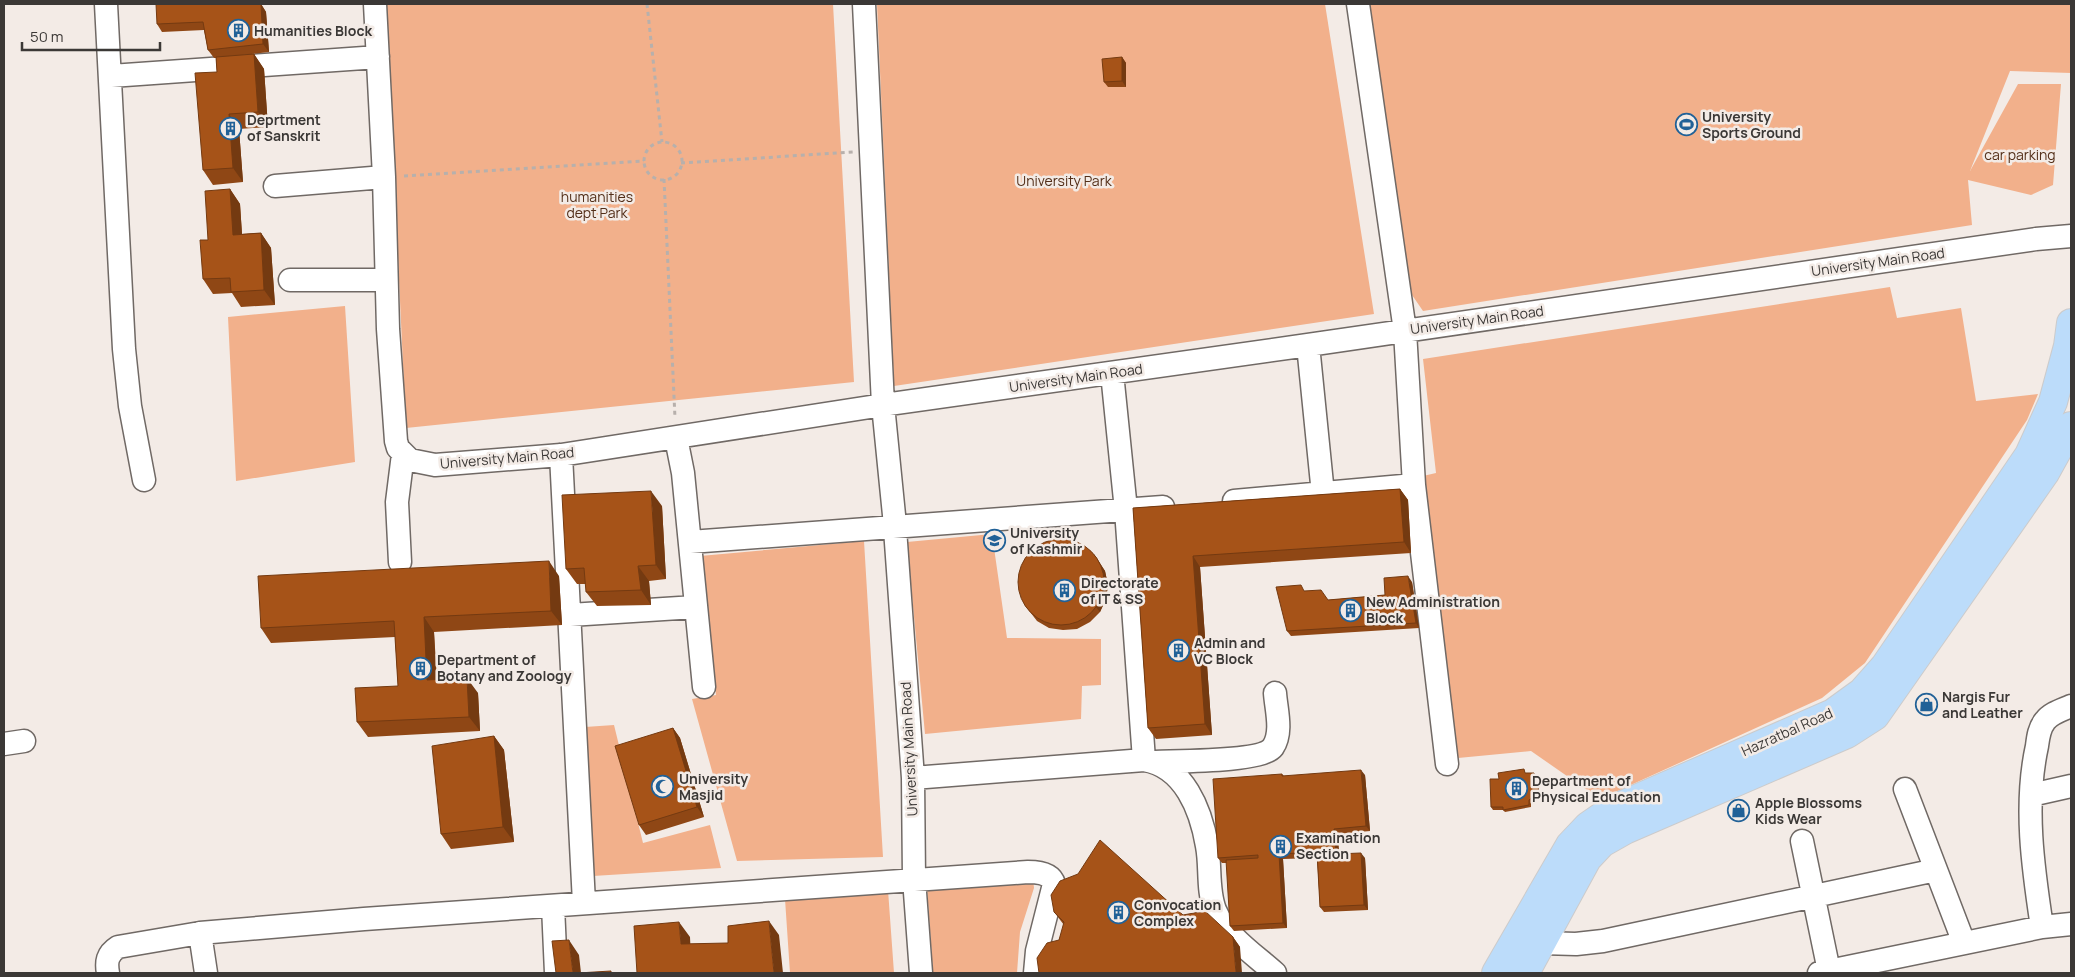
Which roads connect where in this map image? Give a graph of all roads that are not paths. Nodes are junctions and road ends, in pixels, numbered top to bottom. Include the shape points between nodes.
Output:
1 (106, 4) edge
2 (375, 4) edge
3 (864, 4) edge
4 (1358, 4) edge
5 (378, 58) junction
6 (110, 76) junction
7 (384, 177) junction
8 (275, 186) dead end
9 (2071, 236) edge
10 (290, 280) dead end
11 (386, 280) junction
12 (2071, 323) edge
13 (1405, 331) junction
14 (1308, 345) junction
15 (1112, 373) junction
16 (883, 405) junction
17 (2071, 426) edge
18 (676, 438) junction
19 (403, 454) junction
20 (562, 455) junction
21 (144, 480) dead end
22 (1414, 484) junction
23 (1323, 494) junction
24 (1214, 503) edge
25 (1185, 505) edge
26 (1126, 510) junction
27 (895, 526) junction
28 (690, 542) junction
29 (400, 562) dead end
30 (695, 607) junction
31 (570, 615) junction
32 (704, 687) dead end
33 (1275, 693) dead end
34 (2071, 706) edge
35 (1150, 761) junction
36 (1447, 764) dead end
37 (912, 778) junction
38 (2071, 786) edge
39 (1905, 789) dead end
40 (2031, 795) junction
41 (1802, 841) dead end
42 (1936, 870) junction
43 (914, 879) junction
44 (1813, 895) junction
45 (584, 903) junction
46 (553, 906) junction
47 (2071, 924) edge
48 (2042, 927) junction
49 (200, 933) junction
50 (1541, 943) junction
51 (1964, 943) junction
52 (1824, 972) edge
53 (108, 973) edge
54 (206, 973) edge
55 (556, 973) edge
56 (921, 973) edge
57 (1035, 973) edge
58 (1275, 973) edge
59 (1496, 973) edge
60 (1525, 973) edge

1 - 6 street
2 - 5 street
3 - 16 street, University Main Road
4 - 13 street
5 - 6 street
5 - 7 street
6 - 21 street via 124,349 130,406
7 - 8 street
7 - 11 street
9 - 13 street, University Main Road
10 - 11 street
11 - 19 street via 396,441
12 - 59 main road, Hazratbal Road via 2053,402 2029,455 1862,692 1833,713 1611,810 1588,826 1570,845
13 - 14 street, University Main Road
13 - 22 street
14 - 15 street, University Main Road
14 - 23 street
15 - 16 street, University Main Road
15 - 26 street
16 - 18 street, University Main Road
16 - 27 street, University Main Road
17 - 50 main road, Hazratbal Road via 2045,474 1875,716 1847,734 1625,830 1602,843 1587,858
18 - 20 street, University Main Road
18 - 28 street via 684,474
19 - 20 street, University Main Road via 410,460 435,465
19 - 29 street via 397,502
20 - 31 street
22 - 23 street
22 - 36 street
23 - 24 street
25 - 26 street
26 - 27 street
26 - 35 street
27 - 28 street
27 - 37 street, University Main Road
28 - 30 street
30 - 31 street
30 - 32 street
31 - 45 street
33 - 35 street via 1277,736 1273,747 1266,753 1232,758
34 - 40 street via 2050,716 2040,728
35 - 37 street
35 - 58 street via 1168,768 1194,798 1207,846 1215,910 1231,933
37 - 43 street, University Main Road
38 - 40 street
39 - 42 street
40 - 48 street via 2033,869
41 - 44 street
42 - 44 street
42 - 51 street
43 - 45 street
43 - 56 street, University Main Road
43 - 57 street via 1038,872 1053,879 1054,889 1037,951
44 - 50 street via 1603,941
44 - 52 street
45 - 46 street
46 - 49 street
46 - 55 street
47 - 48 street
48 - 51 street
49 - 53 street via 118,947 109,955
49 - 54 street
50 - 60 main road, Hazratbal Road
51 - 52 street

